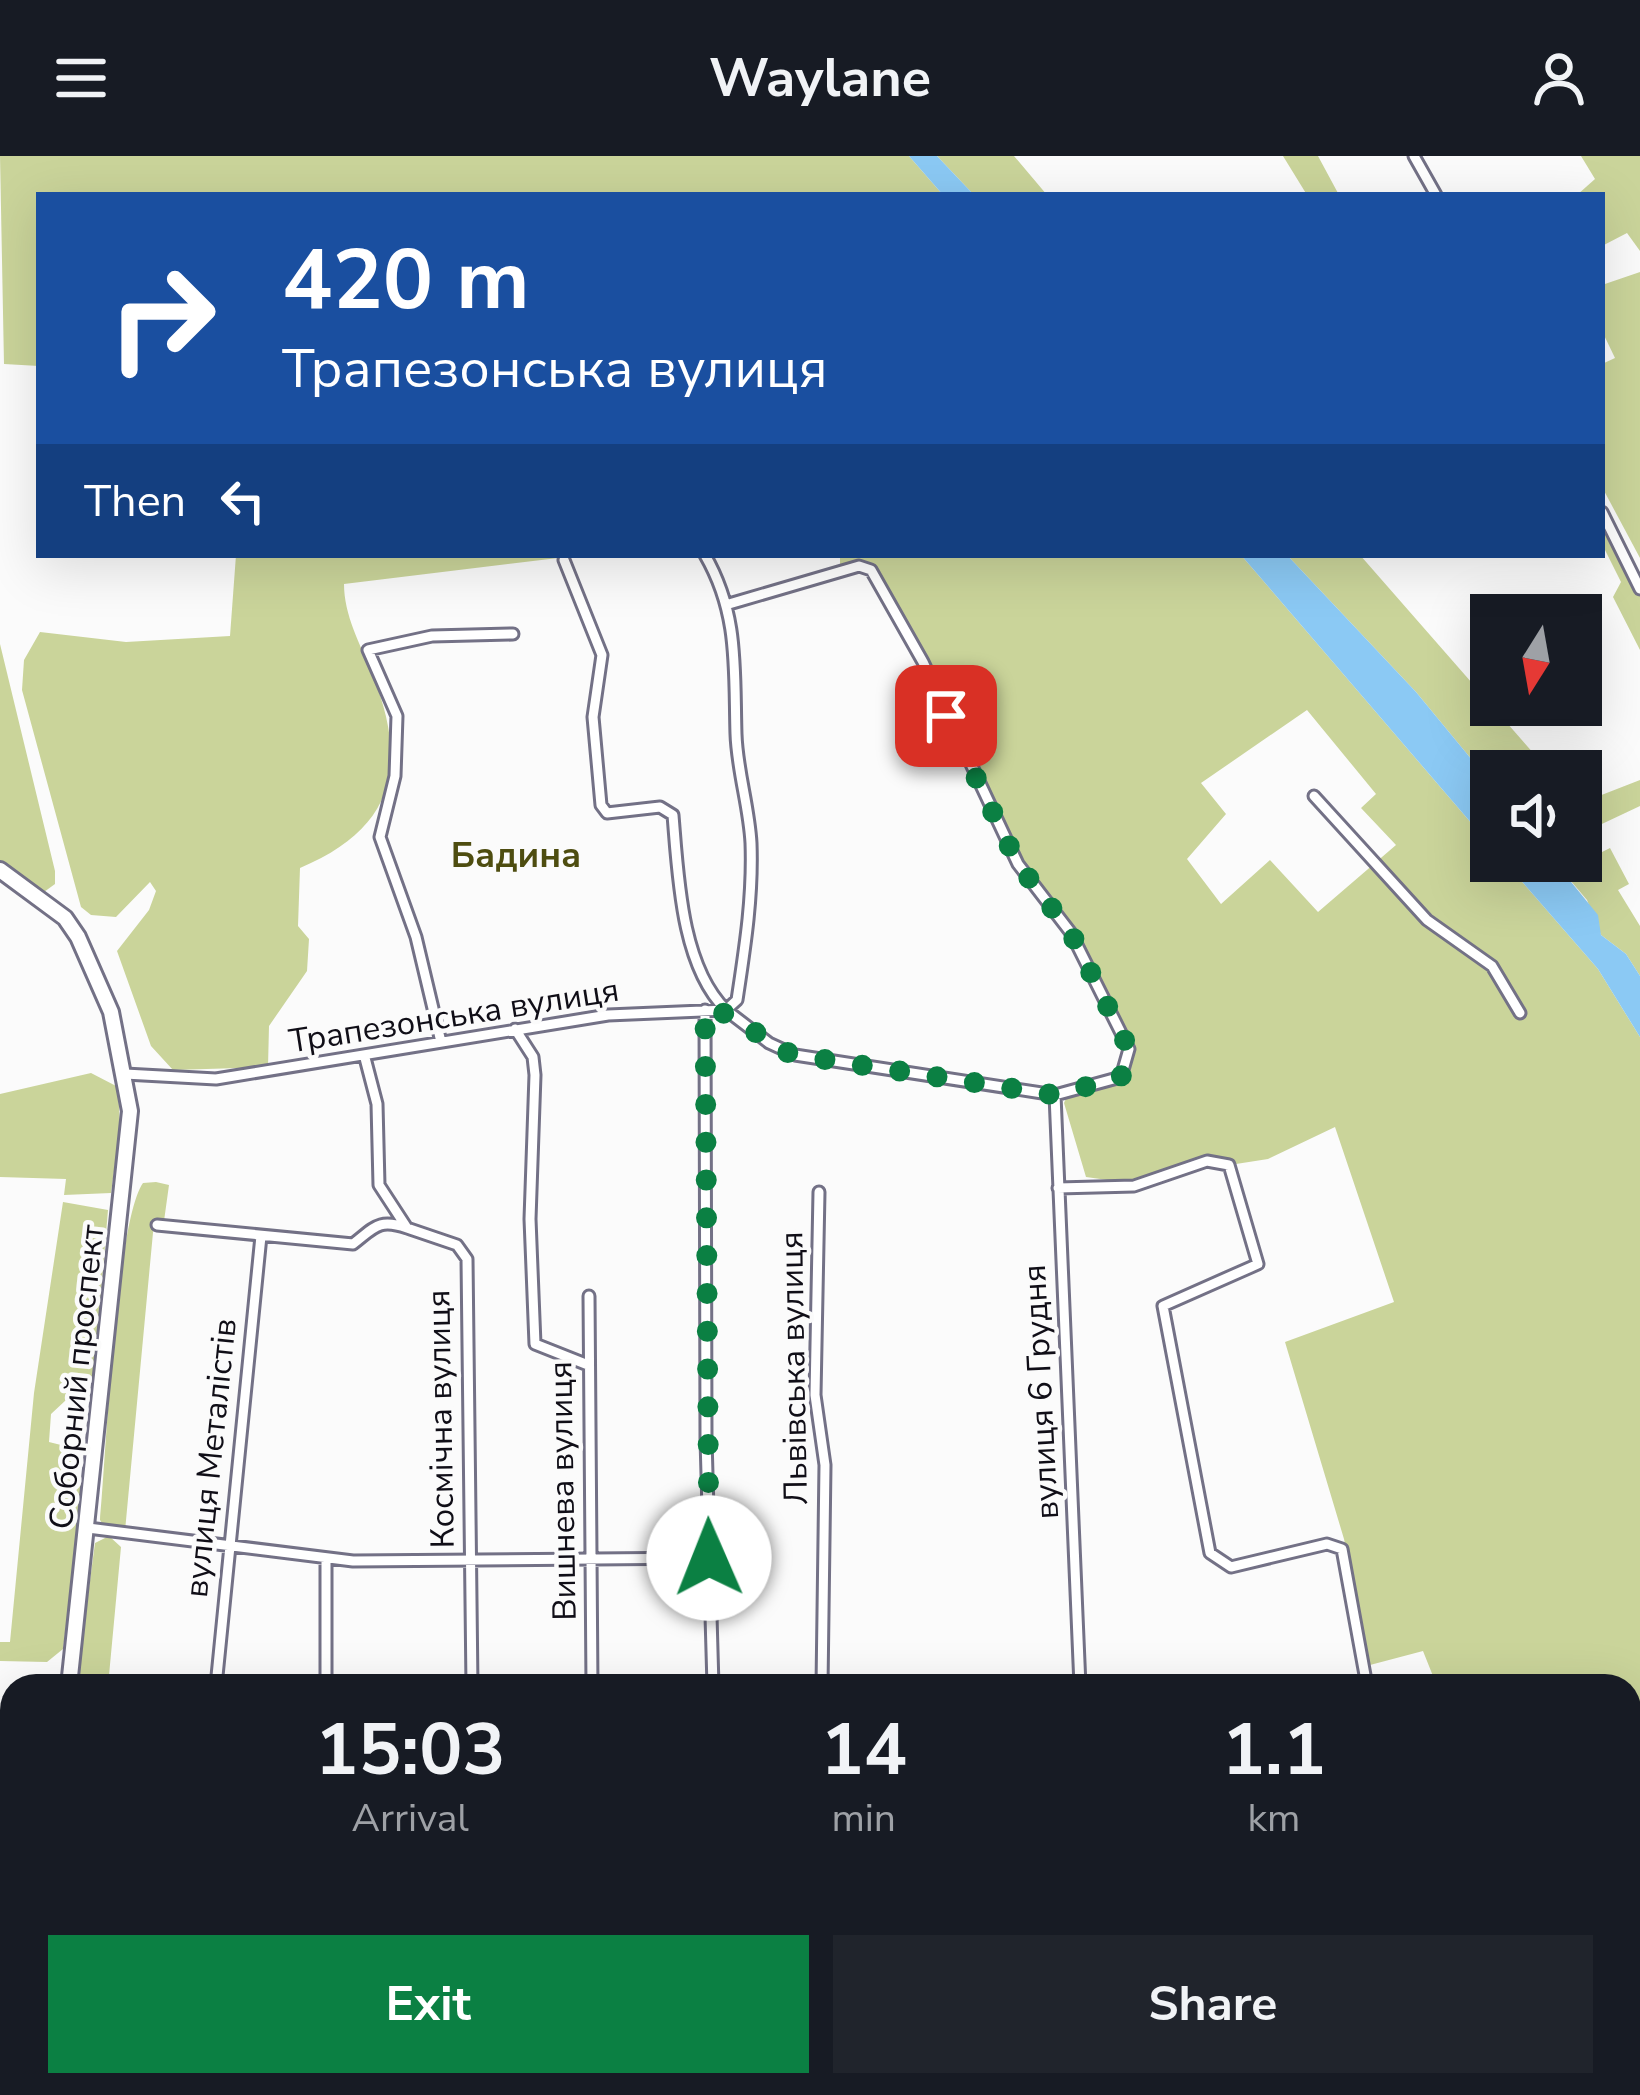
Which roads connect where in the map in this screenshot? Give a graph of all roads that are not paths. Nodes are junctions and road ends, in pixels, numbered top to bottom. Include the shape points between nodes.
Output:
1 (1414, 156) edge
2 (1434, 192) edge
3 (1605, 518) edge
4 (706, 558) edge
5 (564, 560) dead end
6 (1640, 589) edge
7 (729, 604) junction
8 (512, 634) dead end
9 (1314, 796) dead end
10 (0, 870) edge
11 (705, 1010) junction
12 (726, 1010) junction
13 (1520, 1013) dead end
14 (515, 1029) junction
15 (441, 1042) junction
16 (365, 1058) junction
17 (125, 1074) junction
18 (1055, 1095) junction
19 (1058, 1188) junction
20 (819, 1192) dead end
21 (157, 1225) dead end
22 (407, 1228) junction
23 (260, 1236) junction
24 (589, 1296) dead end
25 (588, 1365) junction
26 (88, 1528) junction
27 (230, 1546) junction
28 (326, 1558) junction
29 (709, 1558) junction
30 (591, 1560) junction
31 (470, 1562) junction
32 (70, 1674) edge
33 (217, 1674) edge
34 (326, 1674) edge
35 (472, 1674) edge
36 (592, 1674) edge
37 (713, 1674) edge
38 (822, 1674) edge
39 (1079, 1674) edge
40 (1365, 1674) edge

1 - 2 street
3 - 6 street
4 - 7 street
5 - 12 street via 602,655 592,718 601,805 607,812 660,807 673,815 693,944 710,994
7 - 12 street via 752,906 737,1000
7 - 18 street via 859,566 871,570 1018,864 1071,933 1129,1049 1121,1077
8 - 15 street via 432,636 368,650 397,716 395,776 380,837
9 - 13 street via 1427,920 1492,966
10 - 17 main road, Соборний проспект via 78,937 111,1012
11 - 12 street, Трапезонська вулиця
11 - 14 street, Трапезонська вулиця
11 - 29 street
12 - 18 street via 795,1055
14 - 15 street, Трапезонська вулиця
14 - 25 street via 535,1075 535,1344
15 - 16 street, Трапезонська вулиця
16 - 17 street, Трапезонська вулиця via 216,1079
16 - 22 street via 377,1104 379,1185
17 - 26 main road, Соборний проспект via 128,1156
18 - 19 street, вулиця 6 Грудня
19 - 39 street, вулиця 6 Грудня
19 - 40 street via 1134,1186 1207,1161 1229,1165 1258,1264 1162,1306 1210,1553 1231,1567 1327,1544 1342,1549
20 - 38 street, Львівська вулиця
21 - 23 street
22 - 23 street via 387,1221 353,1244
22 - 31 street, Космічна вулиця via 457,1245 467,1259
23 - 27 street, вулиця Металістів
24 - 25 street, Вишнева вулиця
25 - 30 street, Вишнева вулиця
26 - 27 street
26 - 32 main road, Соборний проспект
27 - 28 street
27 - 33 street, вулиця Металістів
28 - 31 street
28 - 34 street
29 - 30 street
29 - 37 street
30 - 31 street
30 - 36 street, Вишнева вулиця
31 - 35 street, Космічна вулиця

